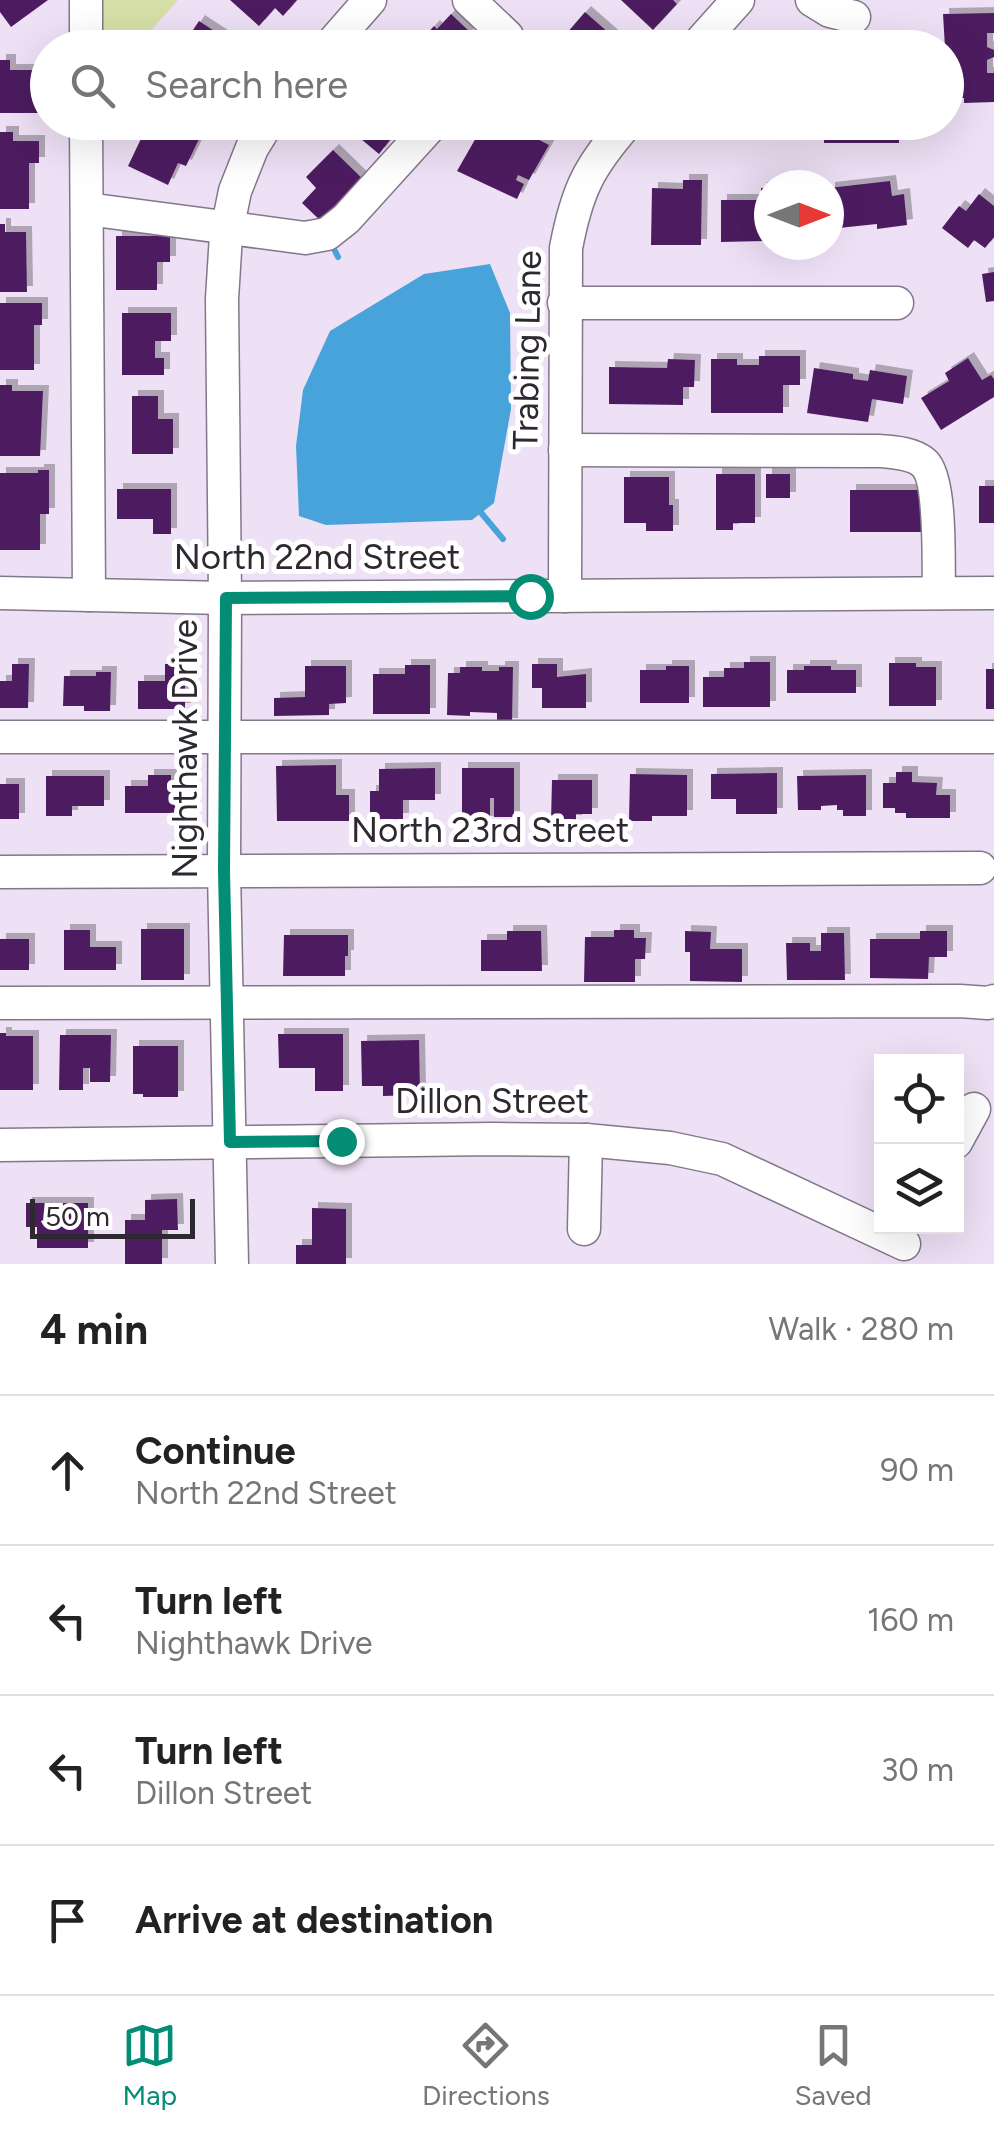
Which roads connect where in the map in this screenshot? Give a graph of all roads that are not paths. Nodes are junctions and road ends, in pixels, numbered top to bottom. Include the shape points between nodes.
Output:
1 (86, 0) edge
2 (370, 0) edge
3 (468, 0) edge
4 (738, 0) edge
5 (812, 0) edge
6 (854, 17) dead end
7 (86, 30) edge
8 (344, 30) edge
9 (500, 30) edge
10 (711, 30) edge
11 (86, 140) edge
12 (257, 140) edge
13 (418, 140) edge
14 (612, 140) edge
15 (87, 209) junction
16 (227, 228) junction
17 (564, 303) junction
18 (898, 303) dead end
19 (565, 450) junction
20 (0, 593) edge
21 (994, 593) edge
22 (939, 594) junction
23 (89, 595) junction
24 (565, 596) junction
25 (226, 598) junction
26 (0, 737) edge
27 (224, 737) junction
28 (994, 737) edge
29 (980, 868) dead end
30 (224, 871) junction
31 (0, 872) edge
32 (994, 1000) edge
33 (0, 1003) edge
34 (227, 1003) junction
35 (974, 1108) dead end
36 (964, 1127) edge
37 (586, 1140) junction
38 (230, 1142) junction
39 (0, 1144) edge
40 (584, 1229) dead end
41 (903, 1245) edge
42 (232, 1264) edge

1 - 7 street
2 - 8 street
3 - 9 street
4 - 10 street
5 - 6 street
11 - 15 street
12 - 16 street, Nighthawk Drive
13 - 16 street via 327,234 305,238
14 - 17 street, Trabing Lane via 574,207
15 - 16 street
15 - 23 street
16 - 25 street, Nighthawk Drive
17 - 18 street
17 - 19 street, Trabing Lane
19 - 22 street via 905,454 925,463 934,480
19 - 24 street, Trabing Lane
20 - 23 street, North 22nd Street
21 - 22 street, North 22nd Street
22 - 24 street, North 22nd Street
23 - 25 street, North 22nd Street
24 - 25 street, North 22nd Street
25 - 27 street, Nighthawk Drive
26 - 27 street
27 - 28 street
27 - 30 street, Nighthawk Drive
29 - 30 street, North 23rd Street
30 - 31 street, North 23rd Street
30 - 34 street, Nighthawk Drive
32 - 34 street
33 - 34 street
34 - 38 street, Nighthawk Drive
35 - 36 street
37 - 38 street, Dillon Street
37 - 40 street
37 - 41 street, Dillon Street via 722,1159
38 - 39 street, Dillon Street
38 - 42 street, Nighthawk Drive

